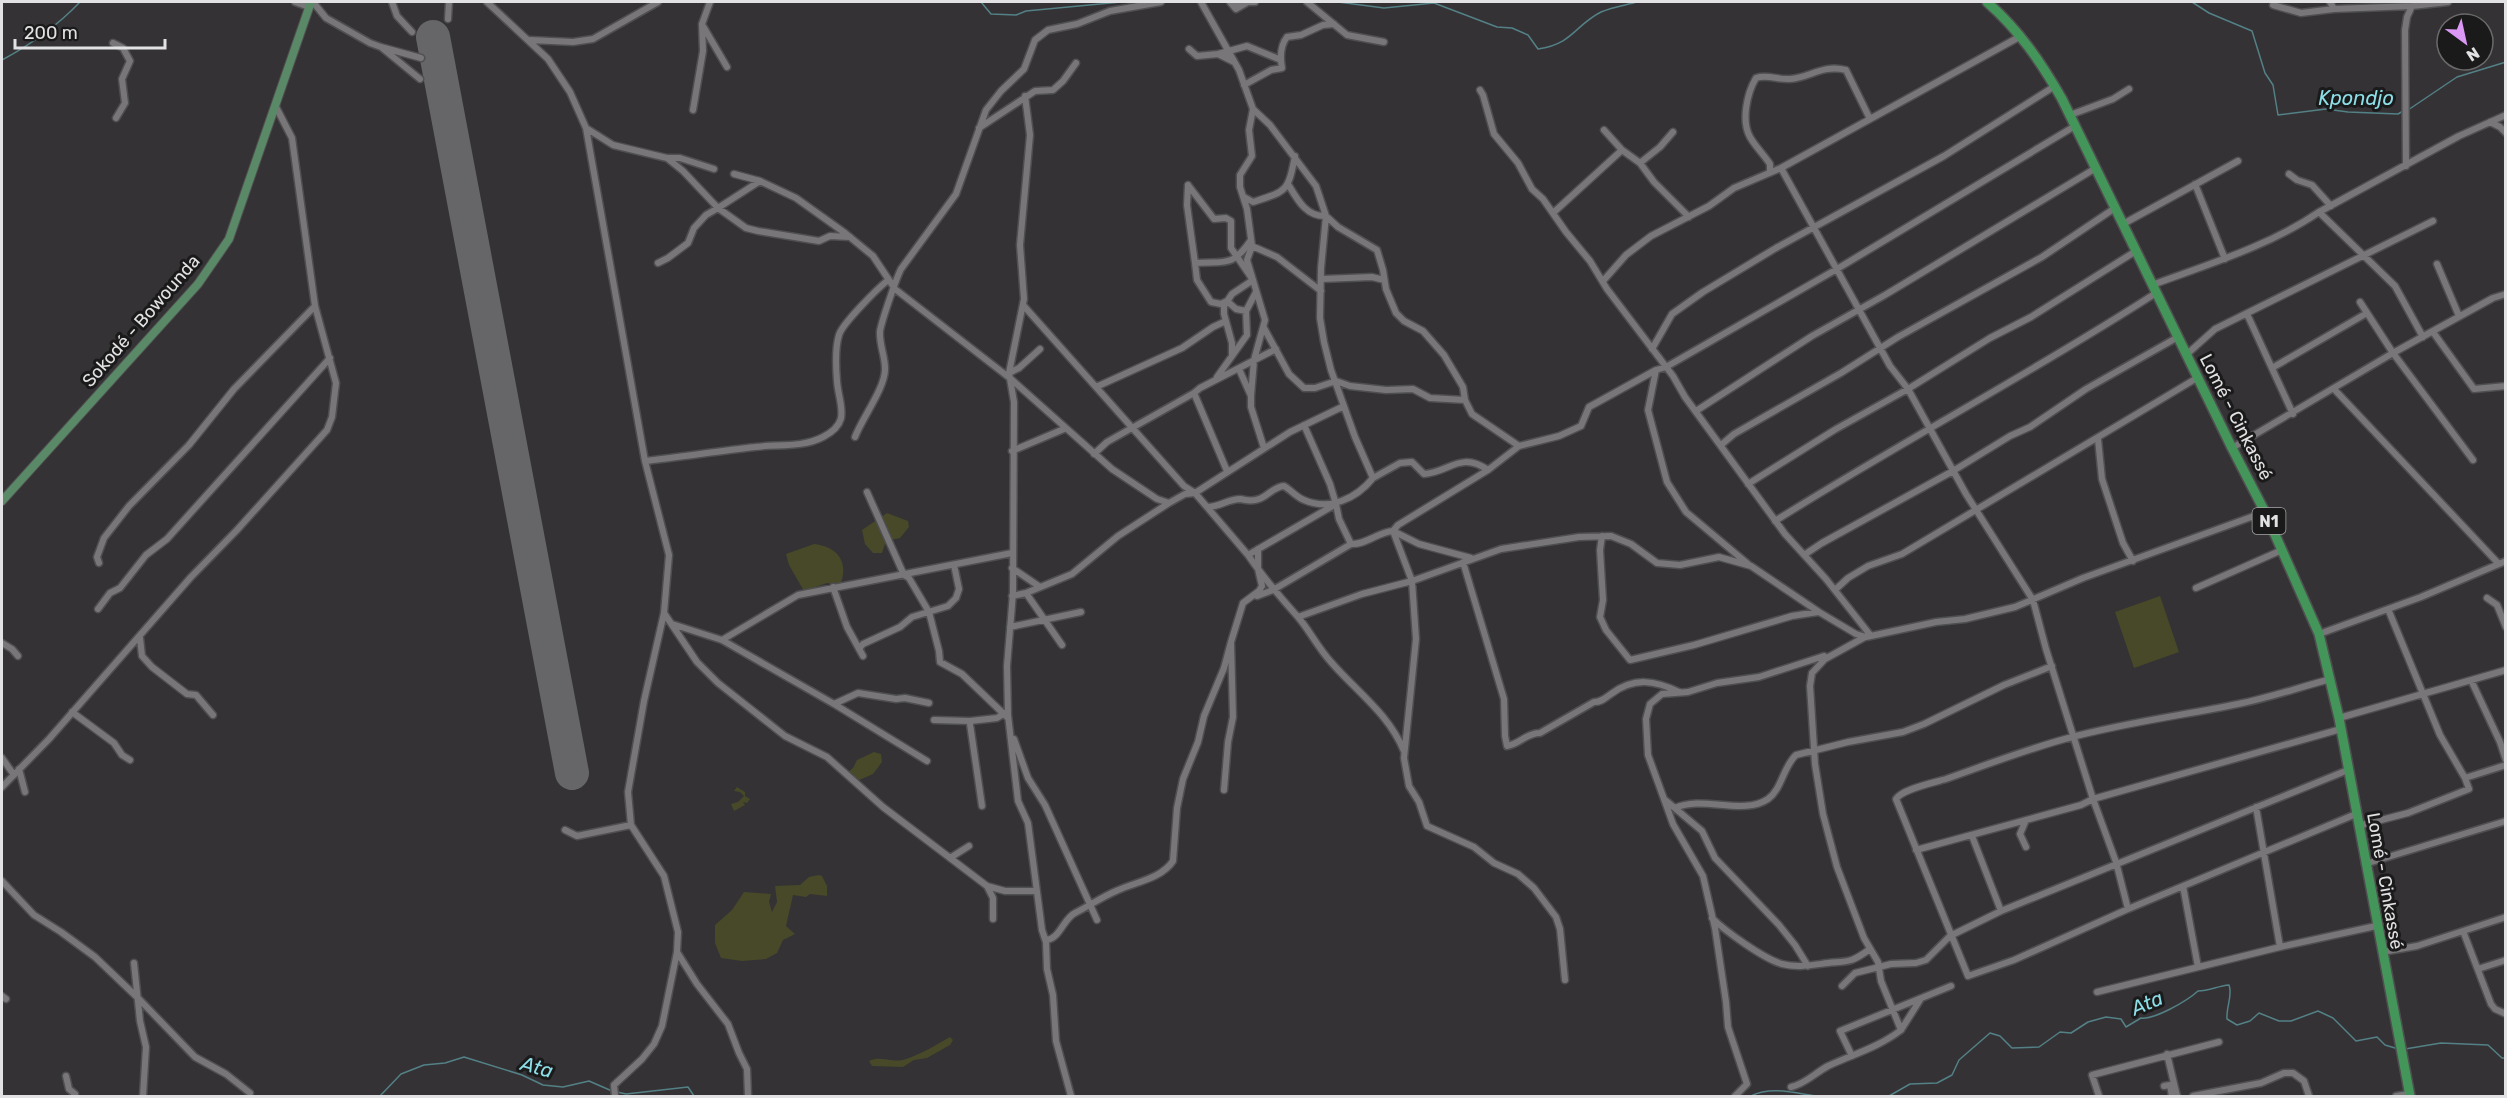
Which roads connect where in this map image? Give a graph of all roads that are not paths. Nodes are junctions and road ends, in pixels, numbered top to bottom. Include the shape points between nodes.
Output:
1 (295, 2) edge
2 (392, 2) edge
3 (449, 2) edge
4 (487, 2) edge
5 (657, 2) edge
6 (710, 2) edge
7 (1161, 2) edge
8 (1201, 2) edge
9 (1231, 2) edge
10 (1252, 2) edge
11 (1307, 2) edge
12 (1987, 2) edge
13 (2330, 2) edge
14 (2437, 2) edge
15 (2448, 2) edge
16 (311, 3) edge
17 (2273, 5) dead end
18 (2412, 6) junction
19 (2334, 9) junction
20 (448, 19) dead end
21 (702, 24) junction
22 (1334, 24) junction
23 (412, 32) dead end
24 (2022, 36) junction
25 (530, 40) junction
26 (112, 42) dead end
27 (1384, 42) dead end
28 (381, 47) junction
29 (1189, 49) dead end
30 (1227, 50) junction
31 (1218, 54) junction
32 (421, 58) dead end
33 (1281, 60) junction
34 (1234, 62) junction
35 (1076, 63) dead end
36 (727, 67) dead end
37 (420, 78) dead end
38 (1245, 84) junction
39 (2055, 86) junction
40 (2129, 88) dead end
41 (1480, 90) dead end
42 (1025, 96) junction
43 (276, 107) junction
44 (1253, 109) junction
45 (693, 110) dead end
46 (2070, 115) junction
47 (2505, 115) edge
48 (116, 118) dead end
49 (1870, 119) junction
50 (2490, 122) junction
51 (2075, 126) junction
52 (586, 128) junction
53 (979, 129) junction
54 (1604, 130) dead end
55 (1673, 132) dead end
56 (2505, 133) edge
57 (1622, 150) junction
58 (1295, 156) junction
59 (667, 158) junction
60 (2238, 161) dead end
61 (1640, 164) junction
62 (2406, 166) junction
63 (1781, 168) junction
64 (2096, 168) junction
65 (714, 169) dead end
66 (1770, 172) junction
67 (734, 174) dead end
68 (2289, 174) dead end
69 (760, 181) junction
70 (1288, 184) junction
71 (2195, 184) junction
72 (1243, 197) junction
73 (2331, 206) junction
74 (717, 208) junction
75 (2115, 208) junction
76 (2319, 212) junction
77 (1553, 213) junction
78 (1326, 216) junction
79 (1689, 217) junction
80 (2433, 221) dead end
81 (2122, 224) junction
82 (1813, 227) junction
83 (850, 237) junction
84 (1251, 243) junction
85 (2136, 251) junction
86 (2366, 256) junction
87 (1238, 258) junction
88 (2225, 259) junction
89 (658, 263) dead end
90 (1195, 263) junction
91 (2437, 264) dead end
92 (1837, 269) junction
93 (1322, 279) junction
94 (1253, 280) junction
95 (1384, 280) junction
96 (887, 281) junction
97 (1603, 281) junction
98 (895, 289) junction
99 (2154, 289) junction
100 (1256, 291) junction
101 (1321, 291) junction
102 (2505, 294) edge
103 (1227, 301) junction
104 (2360, 303) dead end
105 (1023, 305) junction
106 (315, 306) junction
107 (1860, 309) junction
108 (1246, 311) junction
109 (2367, 313) junction
110 (2247, 314) junction
111 (2459, 316) junction
112 (1226, 321) junction
113 (1264, 328) junction
114 (2433, 333) junction
115 (2178, 337) junction
116 (2423, 337) junction
117 (1881, 347) junction
118 (1041, 349) dead end
119 (1276, 349) junction
120 (1652, 349) junction
121 (2393, 353) junction
122 (2186, 355) junction
123 (1232, 356) junction
124 (330, 358) junction
125 (1254, 360) junction
126 (1666, 367) junction
127 (2272, 368) junction
128 (1239, 369) junction
129 (1656, 370) junction
130 (1010, 376) junction
131 (2197, 378) junction
132 (1215, 381) junction
133 (1336, 381) junction
134 (2505, 386) edge
135 (1096, 387) junction
136 (1908, 389) junction
137 (2334, 389) junction
138 (1194, 393) junction
139 (1251, 396) junction
140 (1465, 400) junction
141 (1344, 406) junction
142 (1696, 411) junction
143 (2293, 414) junction
144 (1304, 425) junction
145 (1132, 428) junction
146 (1931, 428) junction
147 (1064, 429) junction
148 (855, 436) dead end
149 (2097, 439) junction
150 (1721, 445) junction
151 (1519, 446) junction
152 (1264, 448) junction
153 (2232, 448) junction
154 (1012, 451) junction
155 (1094, 454) junction
156 (2473, 460) dead end
157 (645, 461) junction
158 (1488, 470) junction
159 (1227, 471) junction
160 (1953, 471) junction
161 (1373, 478) junction
162 (1748, 484) junction
163 (867, 492) dead end
164 (1195, 493) junction
165 (2, 501) edge
166 (1169, 503) junction
167 (1336, 504) junction
168 (1207, 507) junction
169 (1976, 511) junction
170 (2265, 512) junction
171 (1775, 521) junction
172 (1393, 531) junction
173 (1602, 536) junction
174 (1351, 544) junction
175 (1258, 549) junction
176 (2282, 550) junction
177 (1012, 553) junction
178 (1248, 555) junction
179 (1804, 555) junction
180 (1472, 559) junction
181 (2133, 561) junction
182 (1463, 562) junction
183 (99, 563) dead end
184 (2503, 563) edge
185 (954, 565) junction
186 (1751, 566) junction
187 (1012, 568) junction
188 (1258, 569) junction
189 (904, 575) junction
190 (1412, 581) junction
191 (833, 587) junction
192 (1040, 587) junction
193 (2196, 588) dead end
194 (1273, 590) junction
195 (1835, 590) junction
196 (1026, 593) junction
197 (1012, 596) junction
198 (2487, 598) dead end
199 (1248, 599) junction
200 (2033, 600) junction
201 (98, 609) dead end
202 (2388, 609) junction
203 (929, 612) junction
204 (1081, 612) dead end
205 (1819, 612) junction
206 (664, 614) junction
207 (1298, 617) junction
208 (1044, 620) junction
209 (672, 624) junction
210 (1010, 627) junction
211 (2505, 627) edge
212 (2319, 634) junction
213 (1869, 637) junction
214 (140, 638) junction
215 (722, 640) junction
216 (1231, 642) junction
217 (2, 643) edge
218 (1062, 645) dead end
219 (860, 649) junction
220 (1839, 651) junction
221 (18, 656) dead end
222 (862, 656) dead end
223 (2052, 666) junction
224 (2505, 670) edge
225 (2331, 679) junction
226 (2471, 680) junction
227 (1679, 693) junction
228 (2424, 694) junction
229 (929, 703) dead end
230 (834, 704) junction
231 (72, 712) junction
232 (1006, 714) junction
233 (213, 715) dead end
234 (2339, 718) junction
235 (934, 720) dead end
236 (971, 720) junction
237 (2341, 729) junction
238 (2074, 736) junction
239 (1815, 750) junction
240 (1404, 751) junction
241 (2, 758) edge
242 (130, 760) dead end
243 (2505, 760) edge
244 (927, 761) dead end
245 (2505, 765) edge
246 (2348, 770) junction
247 (13, 773) junction
248 (2465, 778) junction
249 (2, 787) edge
250 (1224, 790) dead end
251 (25, 792) dead end
252 (1664, 799) junction
253 (2093, 799) junction
254 (982, 806) dead end
255 (2256, 807) junction
256 (1675, 808) junction
257 (2356, 814) junction
258 (2026, 820) junction
259 (2505, 821) edge
260 (631, 825) junction
261 (2358, 826) junction
262 (565, 830) dead end
263 (1972, 836) junction
264 (969, 846) dead end
265 (2026, 847) dead end
266 (1916, 850) junction
267 (2263, 851) junction
268 (950, 858) junction
269 (2116, 862) junction
270 (2365, 865) junction
271 (2, 881) edge
272 (987, 886) junction
273 (2183, 886) junction
274 (1036, 891) junction
275 (1090, 906) junction
276 (2128, 909) junction
277 (2001, 911) junction
278 (2505, 916) edge
279 (1712, 917) junction
280 (993, 919) dead end
281 (1097, 920) dead end
282 (2376, 926) junction
283 (2463, 931) junction
284 (1950, 936) junction
285 (1046, 940) junction
286 (2280, 946) junction
287 (1870, 949) junction
288 (677, 952) junction
289 (2381, 952) junction
290 (2505, 960) edge
291 (134, 963) dead end
292 (1808, 966) junction
293 (1878, 967) junction
294 (2198, 967) junction
295 (2478, 969) junction
296 (1565, 980) dead end
297 (1842, 986) dead end
298 (1951, 986) dead end
299 (2097, 992) dead end
300 (138, 998) junction
301 (1922, 999) junction
302 (1892, 1009) junction
303 (2505, 1014) edge
304 (1901, 1030) junction
305 (2219, 1042) dead end
306 (2167, 1054) junction
307 (1852, 1056) junction
308 (66, 1076) dead end
309 (2164, 1086) dead end
310 (1791, 1088) dead end
311 (250, 1093) dead end
312 (75, 1094) dead end
313 (2409, 1095) edge
314 (143, 1096) edge
315 (615, 1096) edge
316 (748, 1096) edge
317 (1071, 1096) edge
318 (1734, 1096) edge
319 (2099, 1096) edge
320 (2177, 1096) edge
321 (2193, 1096) edge
322 (2309, 1096) edge
323 (2397, 1096) edge

1 - 16 street
2 - 23 street via 397,16
3 - 20 street
4 - 25 street
5 - 25 street via 593,39
6 - 21 street
7 - 53 street via 1110,11 1048,30 1035,40 1024,69 986,110
8 - 30 street
9 - 10 street
11 - 22 street
12 - 24 highway, Lomé - Cinkassé / N1
13 - 19 street
14 - 15 street
14 - 18 street
16 - 28 street via 326,18
16 - 43 main road, Sokodé - Bowounda
17 - 19 street via 2301,13
18 - 19 street
18 - 62 street via 2405,30
21 - 36 street
21 - 45 street via 704,51
22 - 27 street via 1358,39
22 - 33 street via 1287,37 1282,42
24 - 39 highway, Lomé - Cinkassé / N1
24 - 49 street
25 - 52 street via 570,92
26 - 48 street via 123,48 130,61 122,79 125,103
28 - 32 street
28 - 37 street
29 - 31 street via 1197,56
30 - 31 street
30 - 33 street via 1247,46
30 - 34 street
31 - 34 street
33 - 38 street via 1282,68
34 - 38 street
35 - 42 street via 1053,90
38 - 44 street
39 - 46 highway, Lomé - Cinkassé / N1
39 - 82 street via 1944,156
40 - 46 street via 2114,99
41 - 77 street via 1494,134
42 - 53 street
42 - 105 street via 1030,135 1020,244
43 - 106 street via 292,138
43 - 165 main road, Sokodé - Bowounda via 229,239 204,275
44 - 58 street
44 - 72 street via 1248,130 1252,156 1240,175
46 - 51 highway, Lomé - Cinkassé / N1
47 - 50 street
49 - 63 street
49 - 66 street via 1846,70 1814,71 1786,79 1756,78 1749,95 1746,125 1770,164
50 - 56 street
50 - 62 street
51 - 64 highway, Lomé - Cinkassé / N1
51 - 92 street
52 - 59 street via 613,146
52 - 157 street
53 - 98 street via 956,194 901,269
54 - 57 street
55 - 61 street
57 - 61 street
57 - 77 street
58 - 70 street
58 - 78 street via 1316,186
59 - 65 street
59 - 74 street
60 - 71 street
61 - 79 street
62 - 73 street
63 - 66 street
63 - 82 street
64 - 75 highway, Lomé - Cinkassé / N1
64 - 107 street
66 - 79 street via 1734,188
67 - 69 street
68 - 73 street via 2312,185
69 - 74 street
69 - 83 street via 796,198
70 - 72 street via 1282,192 1253,202
70 - 78 street via 1307,210
71 - 81 street
71 - 88 street
72 - 84 street
73 - 76 street
74 - 83 street via 746,228 758,231 819,241 830,236
74 - 89 street via 694,228 688,243
75 - 81 highway, Lomé - Cinkassé / N1
75 - 117 street via 2042,257
76 - 86 street
76 - 88 street via 2298,226
77 - 97 street
78 - 93 street
78 - 95 street via 1377,250
79 - 97 street via 1651,236 1621,260
80 - 86 street
81 - 85 highway, Lomé - Cinkassé / N1
82 - 92 street
82 - 120 street via 1682,306 1668,320
83 - 96 street via 873,256
84 - 87 street
84 - 94 street via 1247,260
84 - 101 street via 1277,257
85 - 99 highway, Lomé - Cinkassé / N1
85 - 136 street
86 - 110 street
86 - 116 street via 2396,286
87 - 90 street
87 - 90 street via 1231,248 1231,221 1214,219 1188,185
87 - 94 street
88 - 99 street
90 - 103 street via 1197,280 1211,302
91 - 111 street
92 - 107 street
92 - 126 street
93 - 95 street
93 - 101 street
94 - 100 street
94 - 103 street
95 - 140 street via 1396,313 1419,328 1444,355 1463,387
96 - 98 street
96 - 157 street via 871,294 838,336 837,382 842,416 825,436 811,442
97 - 120 street
98 - 130 street
98 - 148 street via 880,331 885,369 882,381
99 - 115 highway, Lomé - Cinkassé / N1
99 - 146 street via 2070,347
100 - 108 street
100 - 113 street
101 - 133 street via 1322,330
102 - 111 street
103 - 108 street
103 - 112 street via 1223,311
104 - 109 street
105 - 130 street
105 - 135 street
106 - 124 street
106 - 183 street via 129,506 104,538 97,557
107 - 117 street
107 - 142 street
108 - 123 street via 1247,335
109 - 121 street
109 - 127 street
110 - 122 street via 2215,329
110 - 127 street
111 - 114 street
112 - 123 street
112 - 135 street via 1182,348
113 - 119 street
113 - 125 street
114 - 116 street
114 - 134 street via 2474,389
115 - 122 highway, Lomé - Cinkassé / N1
115 - 160 street
116 - 121 street
117 - 136 street
117 - 150 street
118 - 130 street
119 - 125 street
119 - 133 street via 1289,374 1304,388
120 - 126 street
121 - 137 street
121 - 156 street
122 - 131 highway, Lomé - Cinkassé / N1
123 - 132 street
124 - 201 street via 167,539 146,555
124 - 214 street via 336,383 333,417 327,430
125 - 128 street
125 - 139 street
126 - 129 street
126 - 142 street
127 - 143 street
128 - 132 street
128 - 139 street
129 - 151 street via 1588,407 1581,426
129 - 186 street via 1648,410 1666,482 1686,512
130 - 147 street
130 - 154 street via 1014,402
131 - 149 street
131 - 153 highway, Lomé - Cinkassé / N1
132 - 138 street
133 - 140 street via 1386,390 1413,389 1430,398
133 - 141 street
135 - 145 street
136 - 146 street
136 - 162 street
137 - 143 street
137 - 184 street
138 - 145 street
138 - 159 street
139 - 152 street
140 - 151 street via 1472,414
141 - 144 street
141 - 161 street
142 - 150 street
143 - 153 street
144 - 152 street
144 - 167 street
145 - 155 street
145 - 164 street via 1184,486
146 - 160 street
146 - 171 street
147 - 154 street
147 - 155 street
149 - 169 street
149 - 181 street via 2102,479
150 - 162 street
151 - 158 street
152 - 159 street
153 - 170 highway, Lomé - Cinkassé / N1
154 - 177 street
155 - 166 street via 1121,477
157 - 206 street via 669,555
158 - 161 street via 1468,460 1424,474 1412,462 1400,463
158 - 172 street
159 - 164 street
160 - 169 street
160 - 179 street
161 - 167 street
162 - 171 street
163 - 189 street
164 - 166 street
164 - 168 street
166 - 192 street via 1118,536 1072,574
167 - 168 street via 1303,500 1284,486 1256,501
167 - 174 street
167 - 175 street
168 - 178 street
169 - 195 street via 1902,554 1868,566
169 - 200 street
170 - 176 highway, Lomé - Cinkassé / N1
170 - 181 street
171 - 179 street
172 - 174 street
172 - 180 street via 1419,544
172 - 190 street
173 - 180 street via 1527,543
173 - 186 street via 1631,544 1657,563 1680,565 1719,557
173 - 205 street via 1600,617 1630,660
174 - 194 street
175 - 178 street
175 - 188 street
176 - 193 street
176 - 212 highway, Lomé - Cinkassé / N1
177 - 185 street
177 - 187 street
178 - 188 street
179 - 195 street
180 - 182 street
181 - 200 street
182 - 190 street
182 - 227 street via 1504,699 1507,747 1600,702 1628,684 1654,681
184 - 202 street
185 - 189 street
185 - 203 street via 959,589 956,598 948,606
186 - 205 street
187 - 192 street
187 - 197 street
188 - 194 street
188 - 199 street via 1262,586
189 - 191 street
189 - 203 street
190 - 207 street
190 - 240 street via 1416,639
191 - 215 street via 798,595
191 - 219 street via 847,627
192 - 196 street
194 - 199 street
194 - 207 street
195 - 213 street
196 - 197 street
196 - 208 street
197 - 210 street
198 - 211 street via 2497,605
199 - 216 street via 1241,607
200 - 213 street via 1965,619
200 - 223 street
202 - 212 street
202 - 228 street
203 - 219 street via 912,617
203 - 232 street via 940,662 962,674
204 - 208 street
205 - 213 street via 1856,634
206 - 209 street
206 - 260 street via 628,792
207 - 240 street via 1331,662 1390,723
208 - 210 street
208 - 218 street
209 - 215 street
209 - 268 street via 697,662 718,683 785,736 827,757
210 - 232 street
212 - 225 highway, Lomé - Cinkassé / N1
213 - 220 street
214 - 231 street
214 - 233 street via 142,656 152,667 187,694 196,695
215 - 230 street
216 - 250 street via 1233,717
216 - 275 street via 1183,779 1173,861 1162,872
217 - 221 street
219 - 222 street
220 - 227 street via 1776,673
220 - 239 street via 1821,661 1810,677
223 - 238 street
223 - 239 street via 1902,732
224 - 226 street
225 - 234 highway, Lomé - Cinkassé / N1
225 - 238 street via 2240,704
226 - 228 street
226 - 243 street
227 - 252 street via 1658,695 1650,704 1646,719 1647,748
228 - 234 street
228 - 248 street via 2440,735
229 - 230 street via 858,693
230 - 244 street
231 - 242 street
231 - 247 street
232 - 236 street
232 - 274 street via 1018,801 1028,823
232 - 275 street via 1019,758 1045,805
234 - 237 highway, Lomé - Cinkassé / N1
235 - 236 street
236 - 254 street
237 - 246 highway, Lomé - Cinkassé / N1
237 - 253 street
238 - 253 street
238 - 266 street via 1900,793 1897,802
239 - 256 street via 1793,758 1766,800 1750,805 1699,802
239 - 287 street via 1831,850
240 - 296 street via 1407,778 1426,826 1474,847 1494,863 1518,874 1557,917
241 - 247 street
245 - 248 street
246 - 255 street
246 - 257 highway, Lomé - Cinkassé / N1
247 - 249 street
247 - 251 street
248 - 261 street via 2469,789 2408,813
252 - 256 street
252 - 279 street via 1676,831 1700,866
253 - 258 street
253 - 269 street
255 - 267 street
255 - 269 street
256 - 292 street via 1702,831 1715,858 1779,925
257 - 261 highway, Lomé - Cinkassé / N1
257 - 267 street
258 - 263 street
258 - 265 street via 2020,834
259 - 270 street
260 - 262 street via 578,836
260 - 288 street via 664,876 678,932
261 - 270 highway, Lomé - Cinkassé / N1
263 - 266 street
263 - 277 street
264 - 268 street
266 - 284 street
267 - 273 street
267 - 286 street
268 - 272 street
269 - 276 street
269 - 277 street
270 - 282 highway, Lomé - Cinkassé / N1
271 - 300 street via 34,915 94,957
272 - 274 street via 1005,891
272 - 280 street via 993,898
273 - 276 street
273 - 294 street
274 - 285 street
275 - 281 street
275 - 285 street via 1067,918 1059,932
276 - 284 street via 2014,960 1968,976
277 - 284 street
278 - 283 street
279 - 292 street via 1746,944 1780,963
279 - 318 street via 1728,1027 1747,1084
282 - 286 street
282 - 289 highway, Lomé - Cinkassé / N1
283 - 289 street via 2417,946
283 - 295 street
284 - 293 street via 1926,960
285 - 317 street via 1056,1041
286 - 294 street
287 - 292 street via 1846,963
287 - 293 street
288 - 315 street via 662,1026 642,1059 614,1085
288 - 316 street via 728,1024 747,1069
289 - 313 highway, Lomé - Cinkassé / N1
290 - 295 street
291 - 300 street
293 - 297 street via 1855,973
293 - 302 street
294 - 299 street
295 - 303 street via 2491,1004
298 - 301 street
300 - 311 street via 195,1057
300 - 314 street via 146,1047
301 - 302 street
301 - 304 street
302 - 304 street
302 - 307 street via 1840,1031
304 - 307 street via 1876,1047
305 - 306 street
306 - 319 street via 2092,1075
306 - 320 street
307 - 310 street
308 - 312 street via 69,1089
309 - 320 street via 2170,1085 2172,1095
313 - 323 street
321 - 322 street via 2293,1073 2304,1081

